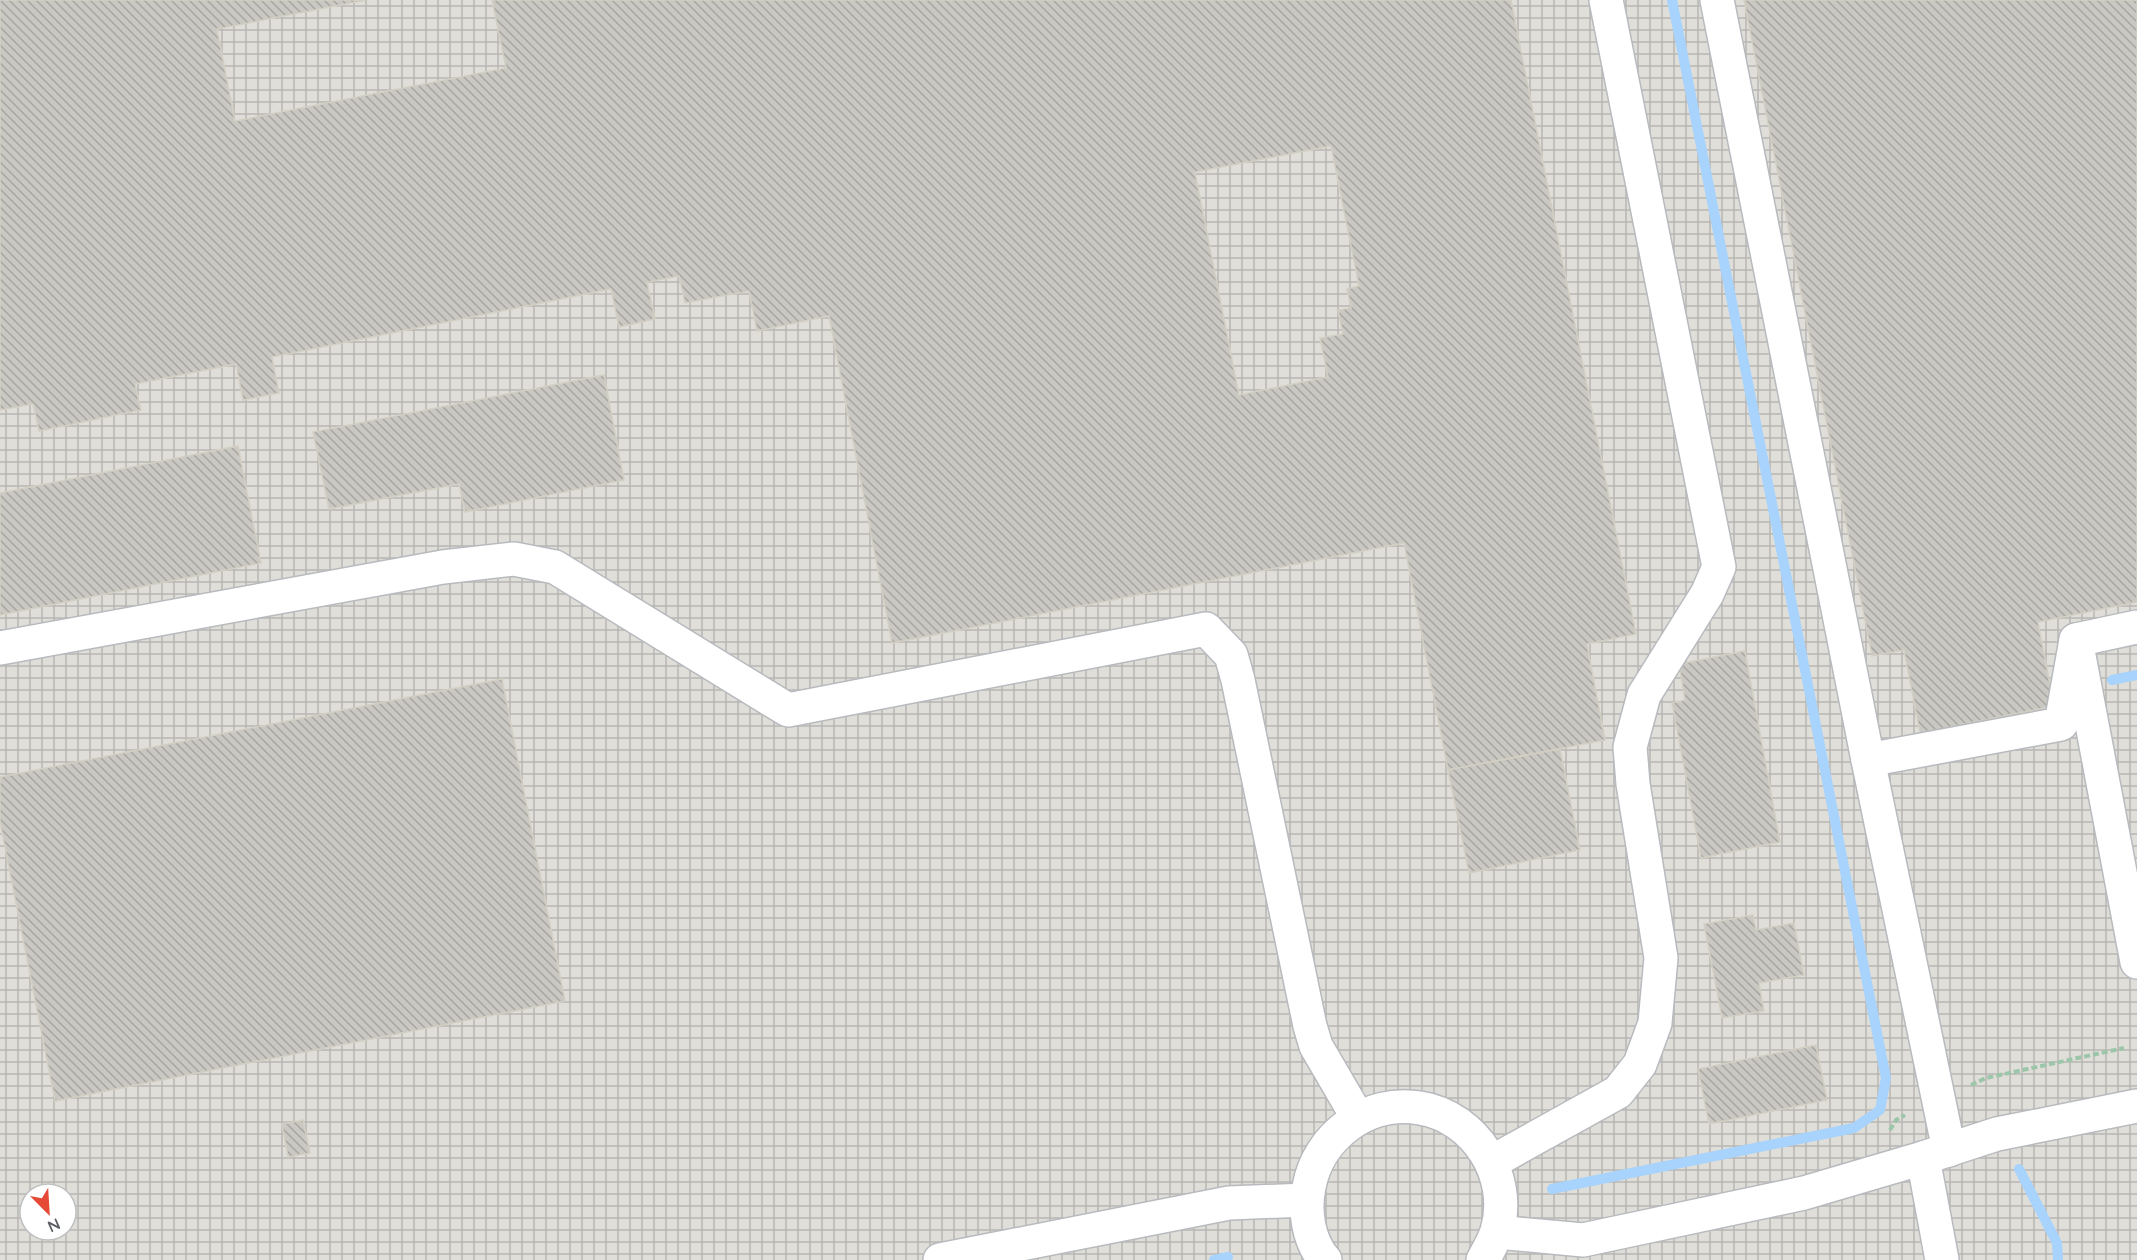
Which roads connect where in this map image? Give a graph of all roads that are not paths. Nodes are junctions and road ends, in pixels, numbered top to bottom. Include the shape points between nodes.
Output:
1 (1606, 0) edge
2 (1717, 0) edge
3 (2137, 627) edge
4 (2076, 640) junction
5 (0, 648) edge
6 (1868, 760) junction
7 (2137, 962) edge
8 (2137, 1107) edge
9 (1358, 1118) junction
10 (1936, 1154) junction
11 (1492, 1162) junction
12 (1306, 1200) junction
13 (1490, 1246) edge
14 (940, 1260) edge
15 (1325, 1260) edge
16 (1942, 1260) edge

1 - 11 lane via 1719,567 1707,594 1644,695 1630,747 1661,958 1655,1023 1640,1064 1618,1092
2 - 6 lane
3 - 4 lane
4 - 6 lane via 2061,724
4 - 7 lane
5 - 9 lane via 443,567 514,559 555,567 788,710 1206,629 1231,655 1239,680 1316,1046
6 - 10 lane
8 - 10 lane via 1997,1134
9 - 11 lane via 1388,1108 1420,1108 1449,1118 1474,1136
9 - 12 lane via 1338,1132 1322,1152 1311,1175
10 - 13 lane via 1804,1193 1582,1240
10 - 16 lane
11 - 13 lane via 1500,1185 1501,1209
12 - 14 lane via 1229,1203
12 - 15 lane via 1310,1230

